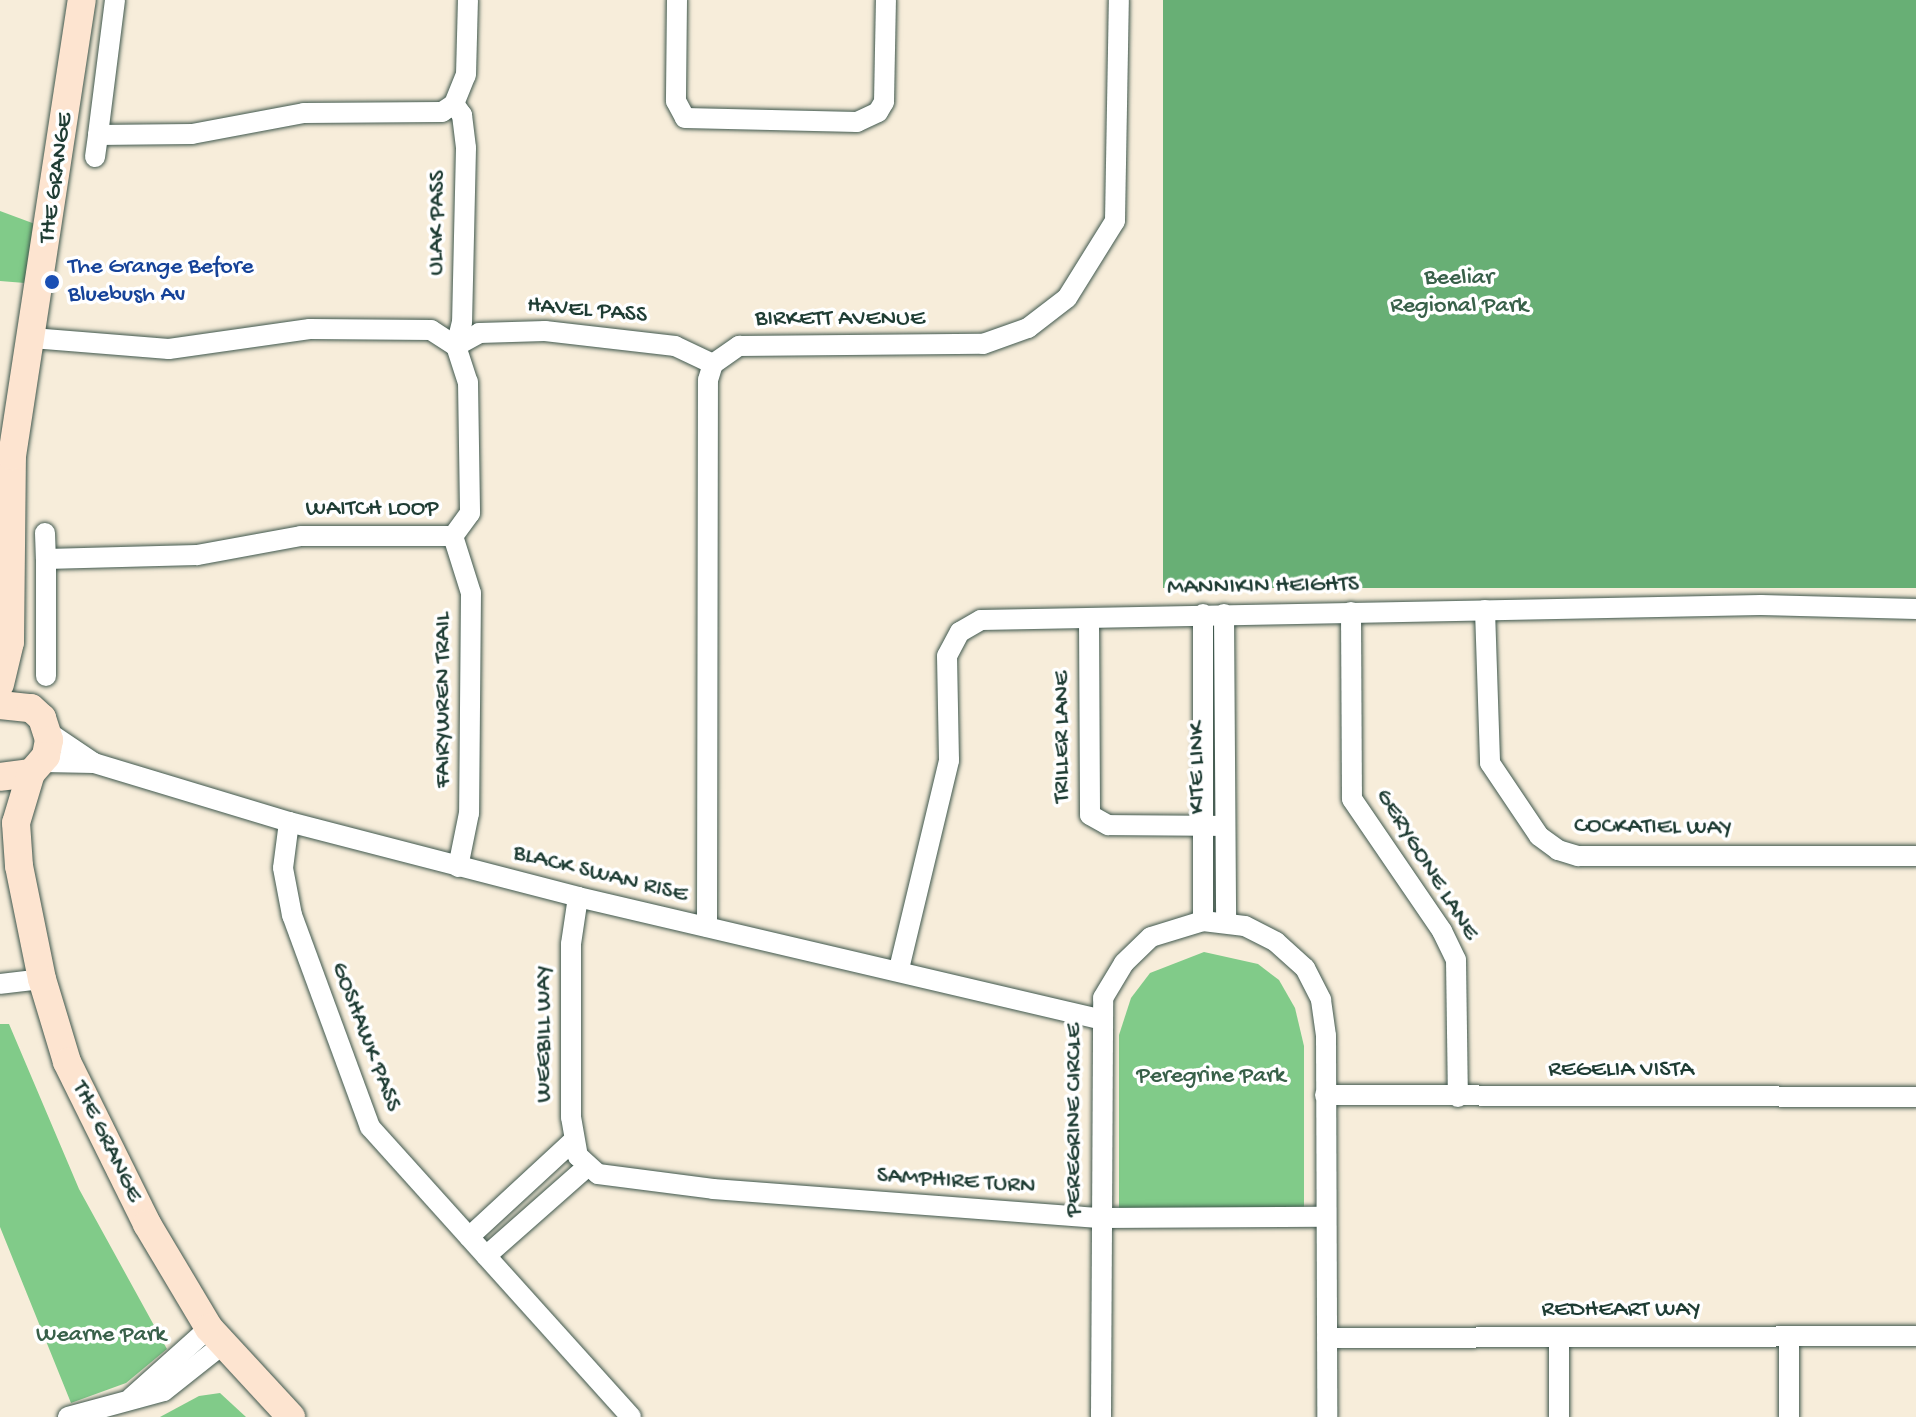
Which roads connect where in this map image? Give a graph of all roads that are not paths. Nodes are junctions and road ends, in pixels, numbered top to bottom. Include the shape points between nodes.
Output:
1 (82, 0) edge
2 (115, 0) edge
3 (468, 0) edge
4 (677, 0) edge
5 (886, 0) edge
6 (1119, 0) edge
7 (454, 104) junction
8 (98, 135) junction
9 (95, 157) dead end
10 (32, 338) junction
11 (456, 346) junction
12 (713, 364) junction
13 (45, 533) dead end
14 (453, 536) junction
15 (46, 559) junction
16 (1916, 609) edge
17 (1485, 610) junction
18 (1351, 612) junction
19 (1214, 614) junction
20 (1089, 618) junction
21 (10, 642) junction
22 (46, 676) dead end
23 (0, 684) edge
24 (0, 705) edge
25 (31, 708) junction
26 (48, 732) junction
27 (94, 763) junction
28 (37, 768) junction
29 (0, 777) edge
30 (0, 786) edge
31 (289, 822) junction
32 (16, 823) junction
33 (1214, 826) junction
34 (1916, 856) edge
35 (458, 867) junction
36 (578, 897) junction
37 (1203, 921) junction
38 (1226, 922) junction
39 (707, 927) junction
40 (899, 969) junction
41 (42, 979) junction
42 (0, 984) edge
43 (1099, 1019) junction
44 (1325, 1095) junction
45 (1458, 1097) junction
46 (1916, 1097) edge
47 (573, 1141) junction
48 (588, 1166) junction
49 (1326, 1217) junction
50 (1102, 1218) junction
51 (469, 1237) junction
52 (486, 1256) junction
53 (215, 1336) junction
54 (1789, 1336) junction
55 (1916, 1336) edge
56 (1559, 1337) junction
57 (1327, 1338) junction
58 (99, 1413) edge
59 (68, 1417) edge
60 (291, 1417) edge
61 (631, 1417) edge
62 (1101, 1417) edge
63 (1327, 1417) edge
64 (1559, 1417) edge
65 (1789, 1417) edge

1 - 10 street, THE GRANGE
2 - 8 street
3 - 7 street via 466,75
4 - 5 street via 681,113 691,120 857,122 878,112 887,89
6 - 12 street, BIRKETT AVENUE via 1115,221 1067,298 1028,328 983,344 739,346
7 - 8 street via 428,115 304,113 202,133
7 - 11 street, ULAK PASS via 462,115 466,148 462,322
8 - 9 street
10 - 11 street via 169,349 310,329 431,330
10 - 21 street, THE GRANGE via 12,456
11 - 12 street, HAVEL PASS via 479,333 545,331 675,346
11 - 14 street, WAITCH LOOP via 468,382 471,498 468,520
12 - 39 street via 708,380
13 - 15 street
14 - 15 street, WAITCH LOOP via 301,536 197,555
14 - 35 street, FAIRYWREN TRAIL via 471,593 469,813
15 - 22 street
16 - 17 street, MANNIKIN HEIGHTS via 1761,605
17 - 18 street, MANNIKIN HEIGHTS
17 - 34 street, COCKATIEL WAY via 1490,763 1517,808 1558,850 1578,856
18 - 19 street, MANNIKIN HEIGHTS
18 - 45 street, GERYGONE LANE via 1352,799 1456,960
19 - 20 street, MANNIKIN HEIGHTS
19 - 33 street, KITE LINK
20 - 33 street, TRILLER LANE via 1090,815 1108,825
20 - 40 street, MANNIKIN HEIGHTS via 981,620 967,626 951,644 949,760
21 - 23 street, THE GRANGE
21 - 25 street, THE GRANGE
24 - 25 street
25 - 26 street, THE GRANGE
26 - 27 street, BLACK SWAN RISE
26 - 28 street, THE GRANGE
27 - 28 street, BLACK SWAN RISE
27 - 31 street, BLACK SWAN RISE
28 - 29 street
28 - 32 street, THE GRANGE
30 - 32 street, THE GRANGE
31 - 35 street, BLACK SWAN RISE
31 - 51 street, GOSHAWK PASS via 283,868 292,915 362,1112 378,1140
32 - 41 street, THE GRANGE via 25,905
33 - 37 street, KITE LINK
33 - 38 street, KITE LINK
35 - 36 street, BLACK SWAN RISE
36 - 39 street, BLACK SWAN RISE
36 - 47 street, WEEBILL WAY via 571,944
37 - 38 street, PEREGRINE CIRCLE
37 - 43 street, PEREGRINE CIRCLE via 1167,929 1136,950 1112,979
38 - 44 street, PEREGRINE CIRCLE via 1276,942 1314,983 1324,1018
39 - 40 street, BLACK SWAN RISE
40 - 43 street, BLACK SWAN RISE
41 - 42 street
41 - 53 street, THE GRANGE via 67,1062 110,1154
43 - 50 street, PEREGRINE CIRCLE
44 - 45 street, REGELIA VISTA
44 - 49 street, PEREGRINE CIRCLE
45 - 46 street, REGELIA VISTA
47 - 48 street
47 - 51 street
48 - 50 street, SAMPHIRE TURN via 616,1180
48 - 52 street
49 - 50 street, SAMPHIRE TURN
49 - 57 street, PEREGRINE CIRCLE
50 - 62 street, PEREGRINE CIRCLE
51 - 52 street, GOSHAWK PASS
52 - 61 street, GOSHAWK PASS
53 - 58 street via 128,1400
53 - 60 street, THE GRANGE
54 - 55 street, REDHEART WAY
54 - 56 street, REDHEART WAY
54 - 65 street
56 - 57 street, REDHEART WAY
56 - 64 street
57 - 63 street, PEREGRINE CIRCLE
58 - 59 street

